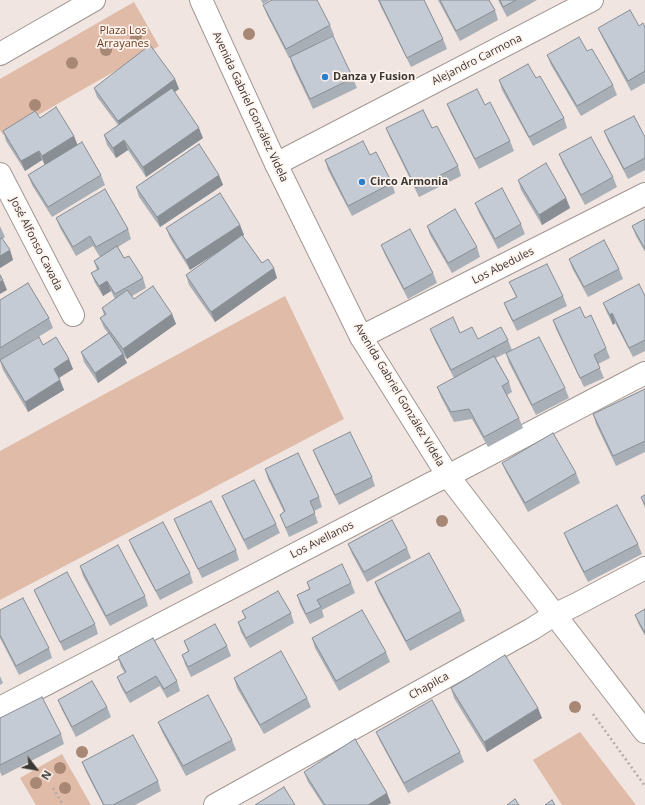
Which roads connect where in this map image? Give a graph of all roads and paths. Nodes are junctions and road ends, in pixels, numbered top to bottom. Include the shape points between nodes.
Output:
1 (94, 0) edge
2 (201, 0) edge
3 (592, 0) edge
4 (0, 54) edge
5 (276, 164) junction
6 (0, 174) edge
7 (645, 194) edge
8 (73, 315) dead end
9 (361, 337) junction
10 (645, 373) edge
11 (448, 476) junction
12 (645, 568) edge
13 (554, 614) junction
14 (0, 708) edge
15 (645, 732) edge
16 (53, 788) dead end
17 (63, 805) edge
18 (214, 805) edge

1 - 4 street
2 - 5 street, Avenida Gabriel González Videla
3 - 5 street, Alejandro Carmona
5 - 9 street, Avenida Gabriel González Videla
6 - 8 street, José Alfonso Cavada
7 - 9 street, Los Abedules
9 - 11 street, Avenida Gabriel González Videla
10 - 11 street, Los Avellanos
11 - 13 street, Avenida Gabriel González Videla
11 - 14 street, Los Avellanos
12 - 13 street, Chapilca
13 - 15 street, Avenida Gabriel González Videla
13 - 18 street, Chapilca via 525,633
16 - 17 path

